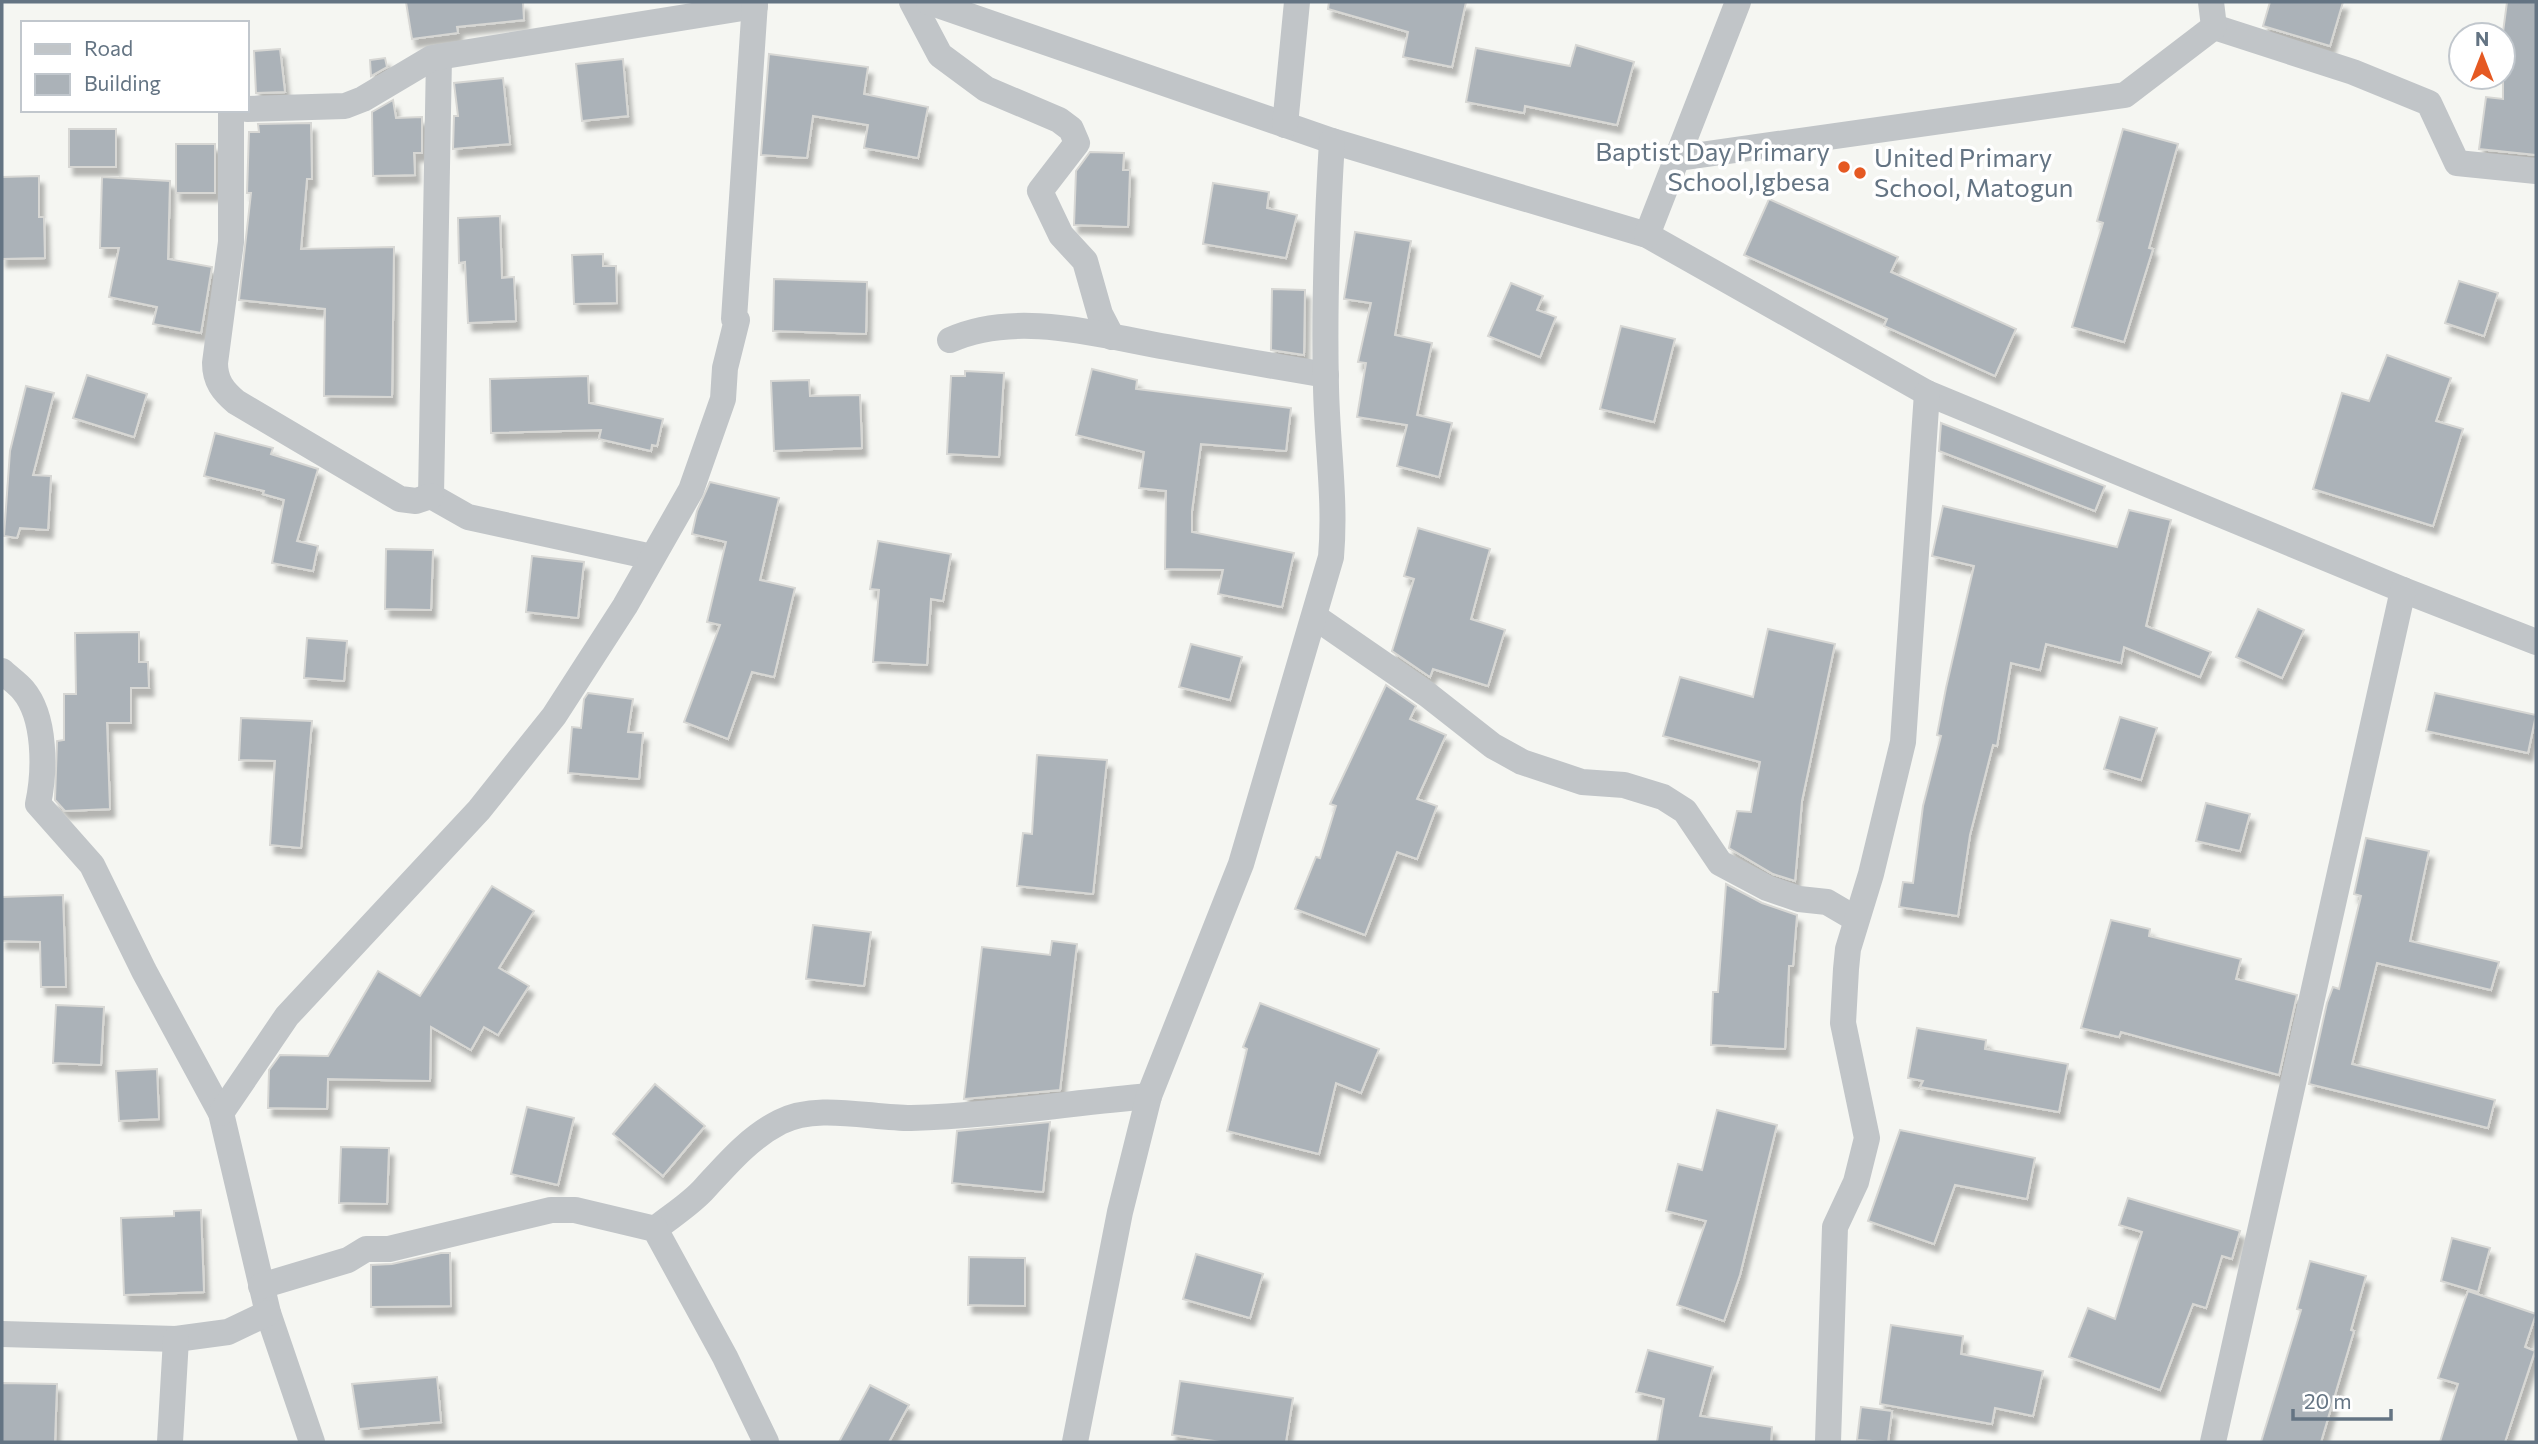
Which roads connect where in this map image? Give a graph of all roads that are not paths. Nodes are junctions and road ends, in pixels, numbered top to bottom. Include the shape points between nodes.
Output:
1 (912, 2) edge
2 (929, 2) edge
3 (1297, 2) edge
4 (1738, 2) edge
5 (755, 4) edge
6 (2213, 14) edge
7 (439, 57) junction
8 (248, 109) edge
9 (231, 112) edge
10 (1285, 125) junction
11 (1332, 141) junction
12 (1679, 158) junction
13 (2536, 171) edge
14 (1647, 235) junction
15 (1112, 337) junction
16 (950, 340) dead end
17 (1326, 375) junction
18 (1927, 393) junction
19 (431, 496) junction
20 (652, 558) junction
21 (2403, 590) junction
22 (1315, 617) junction
23 (2536, 642) edge
24 (2, 671) edge
25 (1856, 919) junction
26 (1149, 1096) junction
27 (220, 1113) junction
28 (655, 1229) junction
29 (261, 1286) junction
30 (268, 1313) junction
31 (2, 1334) edge
32 (176, 1339) junction
33 (170, 1442) edge
34 (312, 1442) edge
35 (766, 1442) edge
36 (1075, 1442) edge
37 (1828, 1442) edge
38 (2213, 1442) edge

1 - 15 street via 940,55 986,89 1071,129 1077,143 1040,191 1060,235 1086,261 1100,313
2 - 10 street
3 - 10 street
4 - 12 street
5 - 7 street
5 - 20 street via 737,320 723,399 691,490
6 - 12 street via 2126,95
6 - 13 street via 2429,103 2457,163
7 - 8 street via 409,69 351,104
7 - 19 street
9 - 19 street via 231,243 216,378 236,402 400,499 416,501
10 - 11 street
11 - 14 street
11 - 17 street via 1326,234
12 - 14 street
14 - 18 street
15 - 16 street via 995,327
15 - 17 street
17 - 22 street via 1334,520 1331,558
18 - 21 street
18 - 25 street via 1903,742
19 - 20 street via 468,517
20 - 27 street via 554,716 479,810 287,1016
21 - 23 street
21 - 38 street
22 - 25 street via 1493,746 1522,762 1572,779 1624,785 1664,797 1685,811 1720,863 1766,888 1827,902
22 - 26 street via 1241,864
24 - 27 street via 24,691 37,722 43,778 38,804 92,865
25 - 37 street via 1848,949 1843,1023 1867,1138 1856,1182 1835,1227
26 - 28 street via 911,1118 820,1111 799,1114 754,1138 722,1166 704,1190
26 - 36 street via 1120,1212
27 - 29 street
28 - 29 street via 575,1210 551,1210 389,1249 366,1249 348,1260
28 - 35 street
29 - 30 street
30 - 32 street via 228,1332
30 - 34 street
31 - 32 street
32 - 33 street

